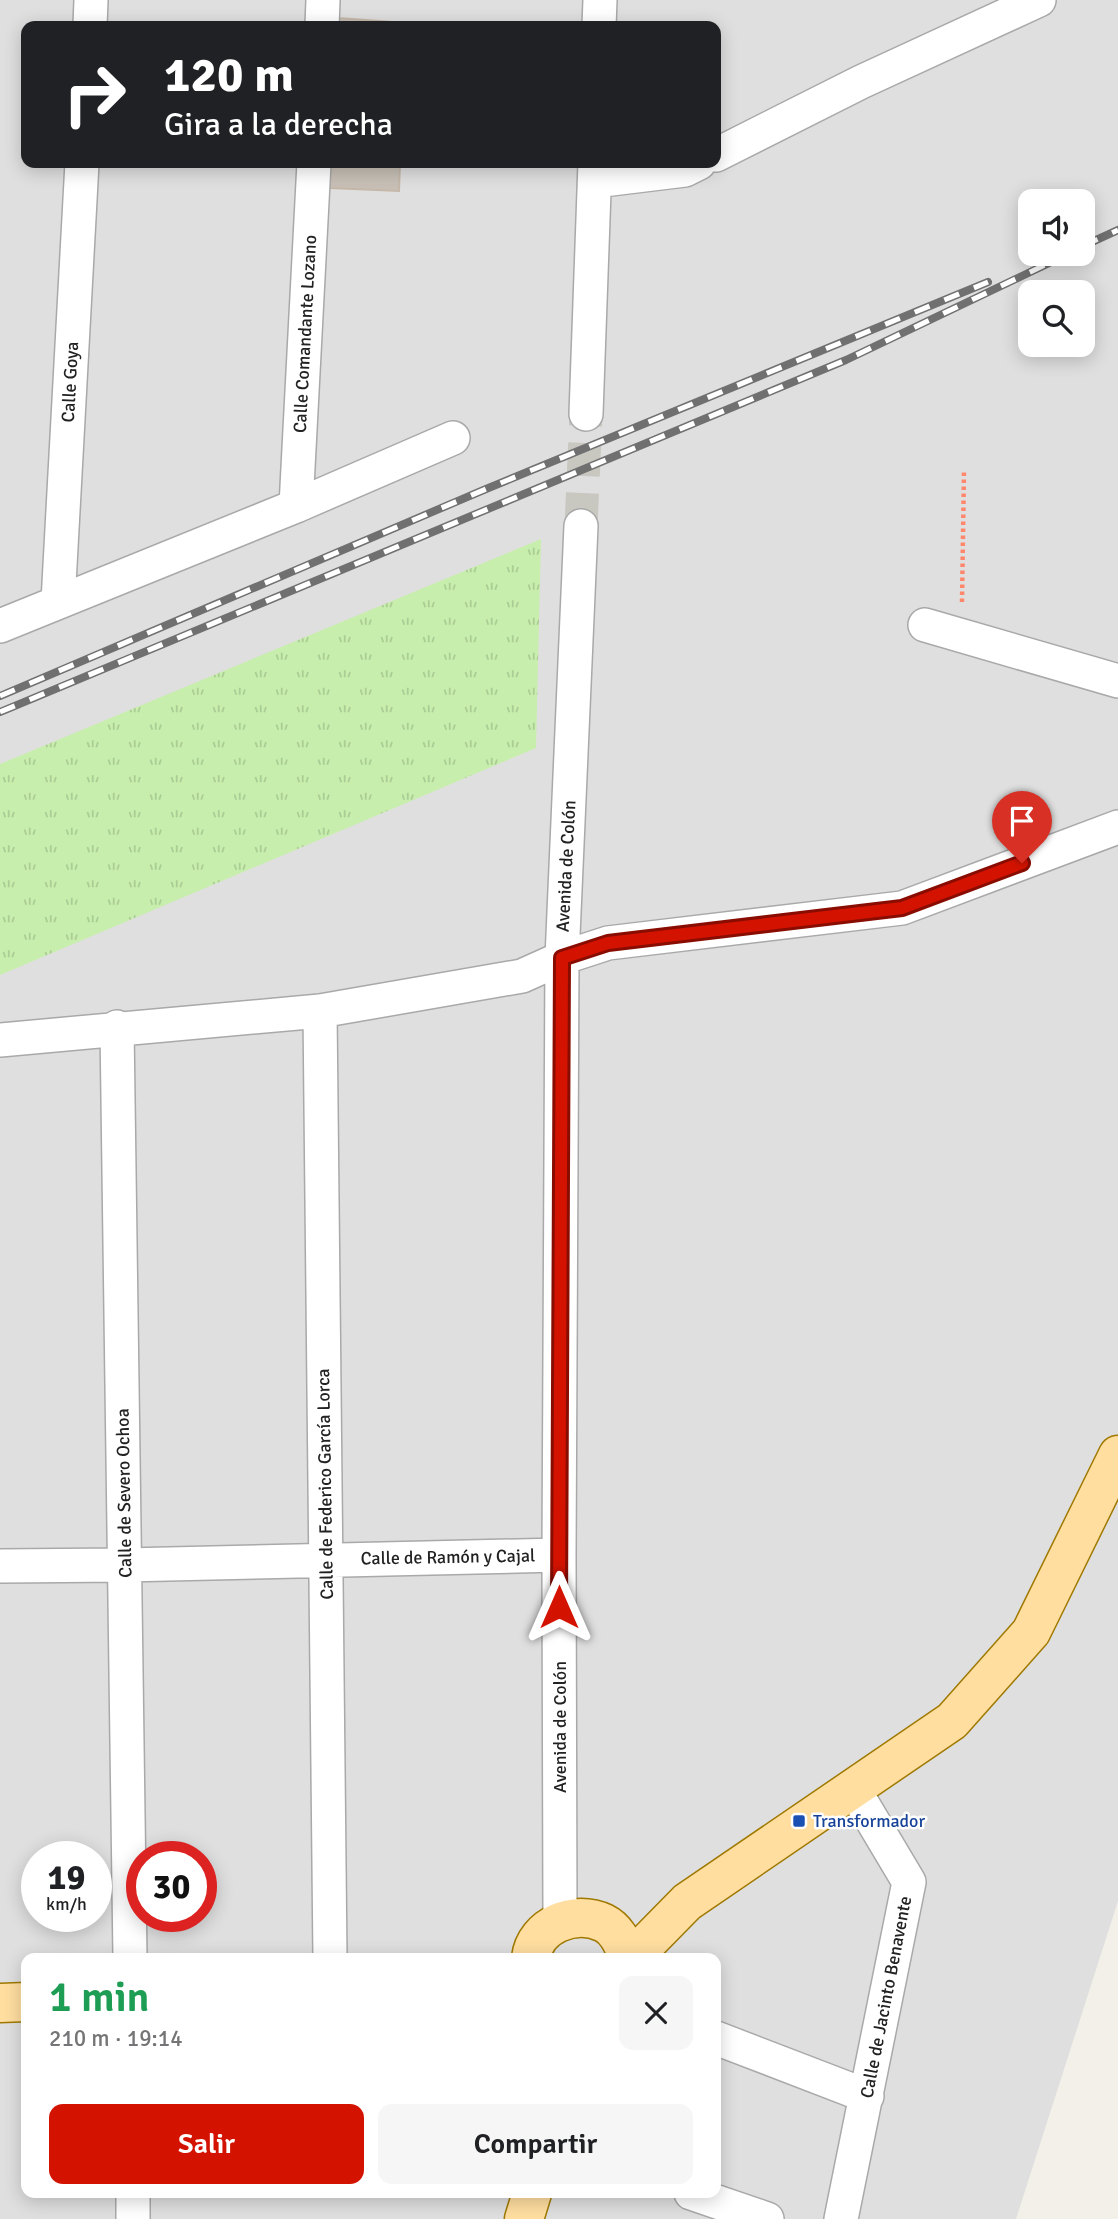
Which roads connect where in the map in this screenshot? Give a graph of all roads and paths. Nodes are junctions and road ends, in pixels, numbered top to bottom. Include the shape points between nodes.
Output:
1 (91, 0) edge
2 (323, 0) edge
3 (600, 0) edge
4 (1039, 0) edge
5 (90, 21) edge
6 (322, 21) edge
7 (599, 21) edge
8 (721, 152) edge
9 (82, 168) edge
10 (314, 168) edge
11 (689, 168) edge
12 (595, 172) edge
13 (586, 414) tunnel mouth
14 (453, 438) dead end
15 (964, 470) dead end
16 (296, 506) junction
17 (581, 526) tunnel mouth
18 (58, 602) junction
19 (925, 625) dead end
20 (0, 626) edge
21 (962, 636) junction
22 (1118, 681) edge
23 (1118, 827) edge
24 (562, 958) junction
25 (320, 1011) junction
26 (117, 1027) junction
27 (0, 1040) edge
28 (1118, 1455) edge
29 (559, 1555) junction
30 (326, 1560) junction
31 (125, 1565) junction
32 (0, 1566) edge
33 (853, 1788) junction
34 (560, 1920) junction
35 (130, 1953) edge
36 (330, 1953) edge
37 (532, 1953) edge
38 (628, 1953) edge
39 (635, 1953) edge
40 (21, 2002) edge
41 (0, 2003) edge
42 (721, 2040) edge
43 (867, 2096) junction
44 (133, 2198) edge
45 (530, 2198) edge
46 (706, 2198) edge
47 (133, 2219) edge
48 (524, 2219) edge
49 (767, 2219) edge
50 (841, 2219) edge

1 - 5 street
2 - 6 street
3 - 7 street
4 - 8 street
9 - 18 street, Calle Goya
10 - 16 street, Calle Comandante Lozano
11 - 12 street
12 - 13 street
14 - 16 street
15 - 21 path
16 - 18 street
17 - 24 street, Avenida de Colón
18 - 20 street
19 - 21 street
21 - 22 street
23 - 24 street via 902,908 608,943
24 - 25 street via 522,976
24 - 29 street, Avenida de Colón
25 - 26 street
25 - 30 street, Calle de Federico García Lorca
26 - 27 street
26 - 31 street, Calle de Severo Ochoa
28 - 33 main road via 1031,1632 951,1721
29 - 30 street, Calle de Ramón y Cajal
29 - 34 street, Avenida de Colón
30 - 31 street, Calle de Ramón y Cajal
30 - 36 street, Calle de Federico García Lorca
31 - 32 street, Calle de Ramón y Cajal
31 - 35 street, Calle de Severo Ochoa
33 - 39 main road via 687,1902
33 - 43 street, Calle de Jacinto Benavente via 909,1882
34 - 37 main road via 543,1933
34 - 38 main road via 583,1917 605,1924
40 - 41 main road
42 - 43 street
43 - 50 street, Calle de Jacinto Benavente
44 - 47 street
45 - 48 main road
46 - 49 street

